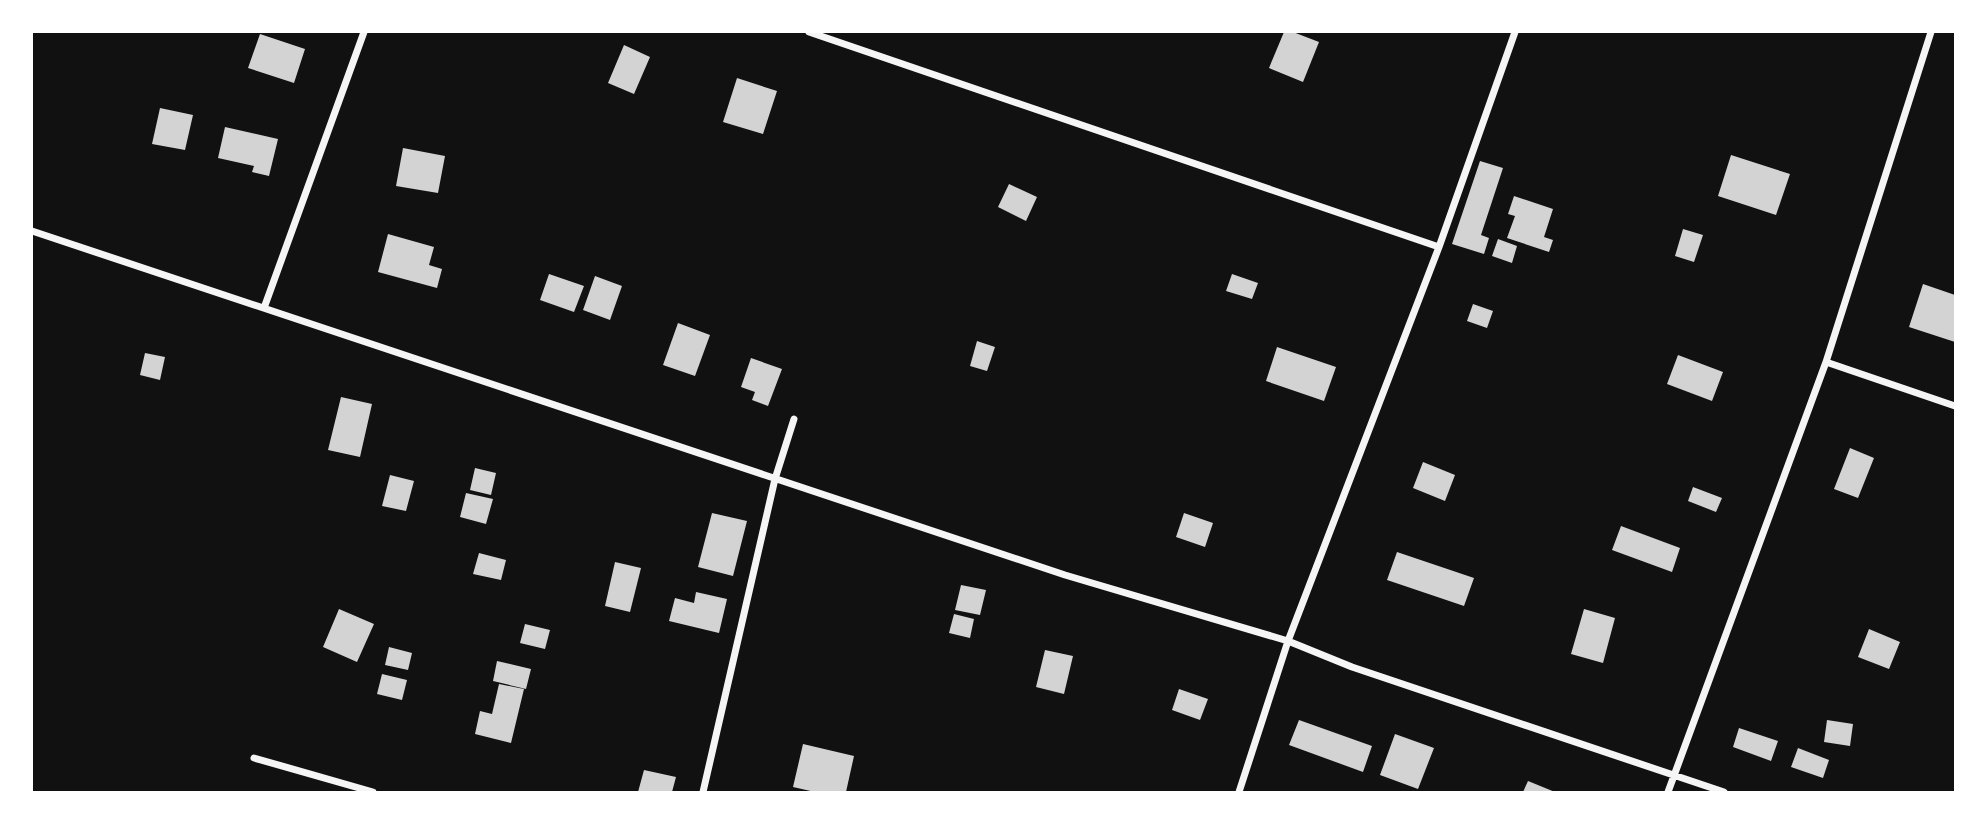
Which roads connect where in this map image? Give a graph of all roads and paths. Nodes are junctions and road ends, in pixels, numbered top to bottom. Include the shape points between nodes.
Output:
1 (364, 32) edge
2 (809, 32) edge
3 (1515, 32) edge
4 (1931, 32) edge
5 (32, 231) edge
6 (1439, 247) junction
7 (264, 308) junction
8 (1826, 362) junction
9 (1955, 407) edge
10 (794, 419) dead end
11 (775, 479) junction
12 (1288, 641) junction
13 (254, 758) dead end
14 (1674, 776) junction
15 (373, 793) edge
16 (703, 793) edge
17 (1239, 793) edge
18 (1668, 793) edge
19 (1724, 793) edge

1 - 7 street
2 - 6 street
3 - 6 street
4 - 8 street
5 - 7 street
6 - 12 street
7 - 11 street
8 - 9 street
8 - 14 street
10 - 11 street
11 - 12 street via 1065,575
11 - 16 street
12 - 14 street
12 - 17 street
13 - 15 street
14 - 18 street
14 - 19 street

